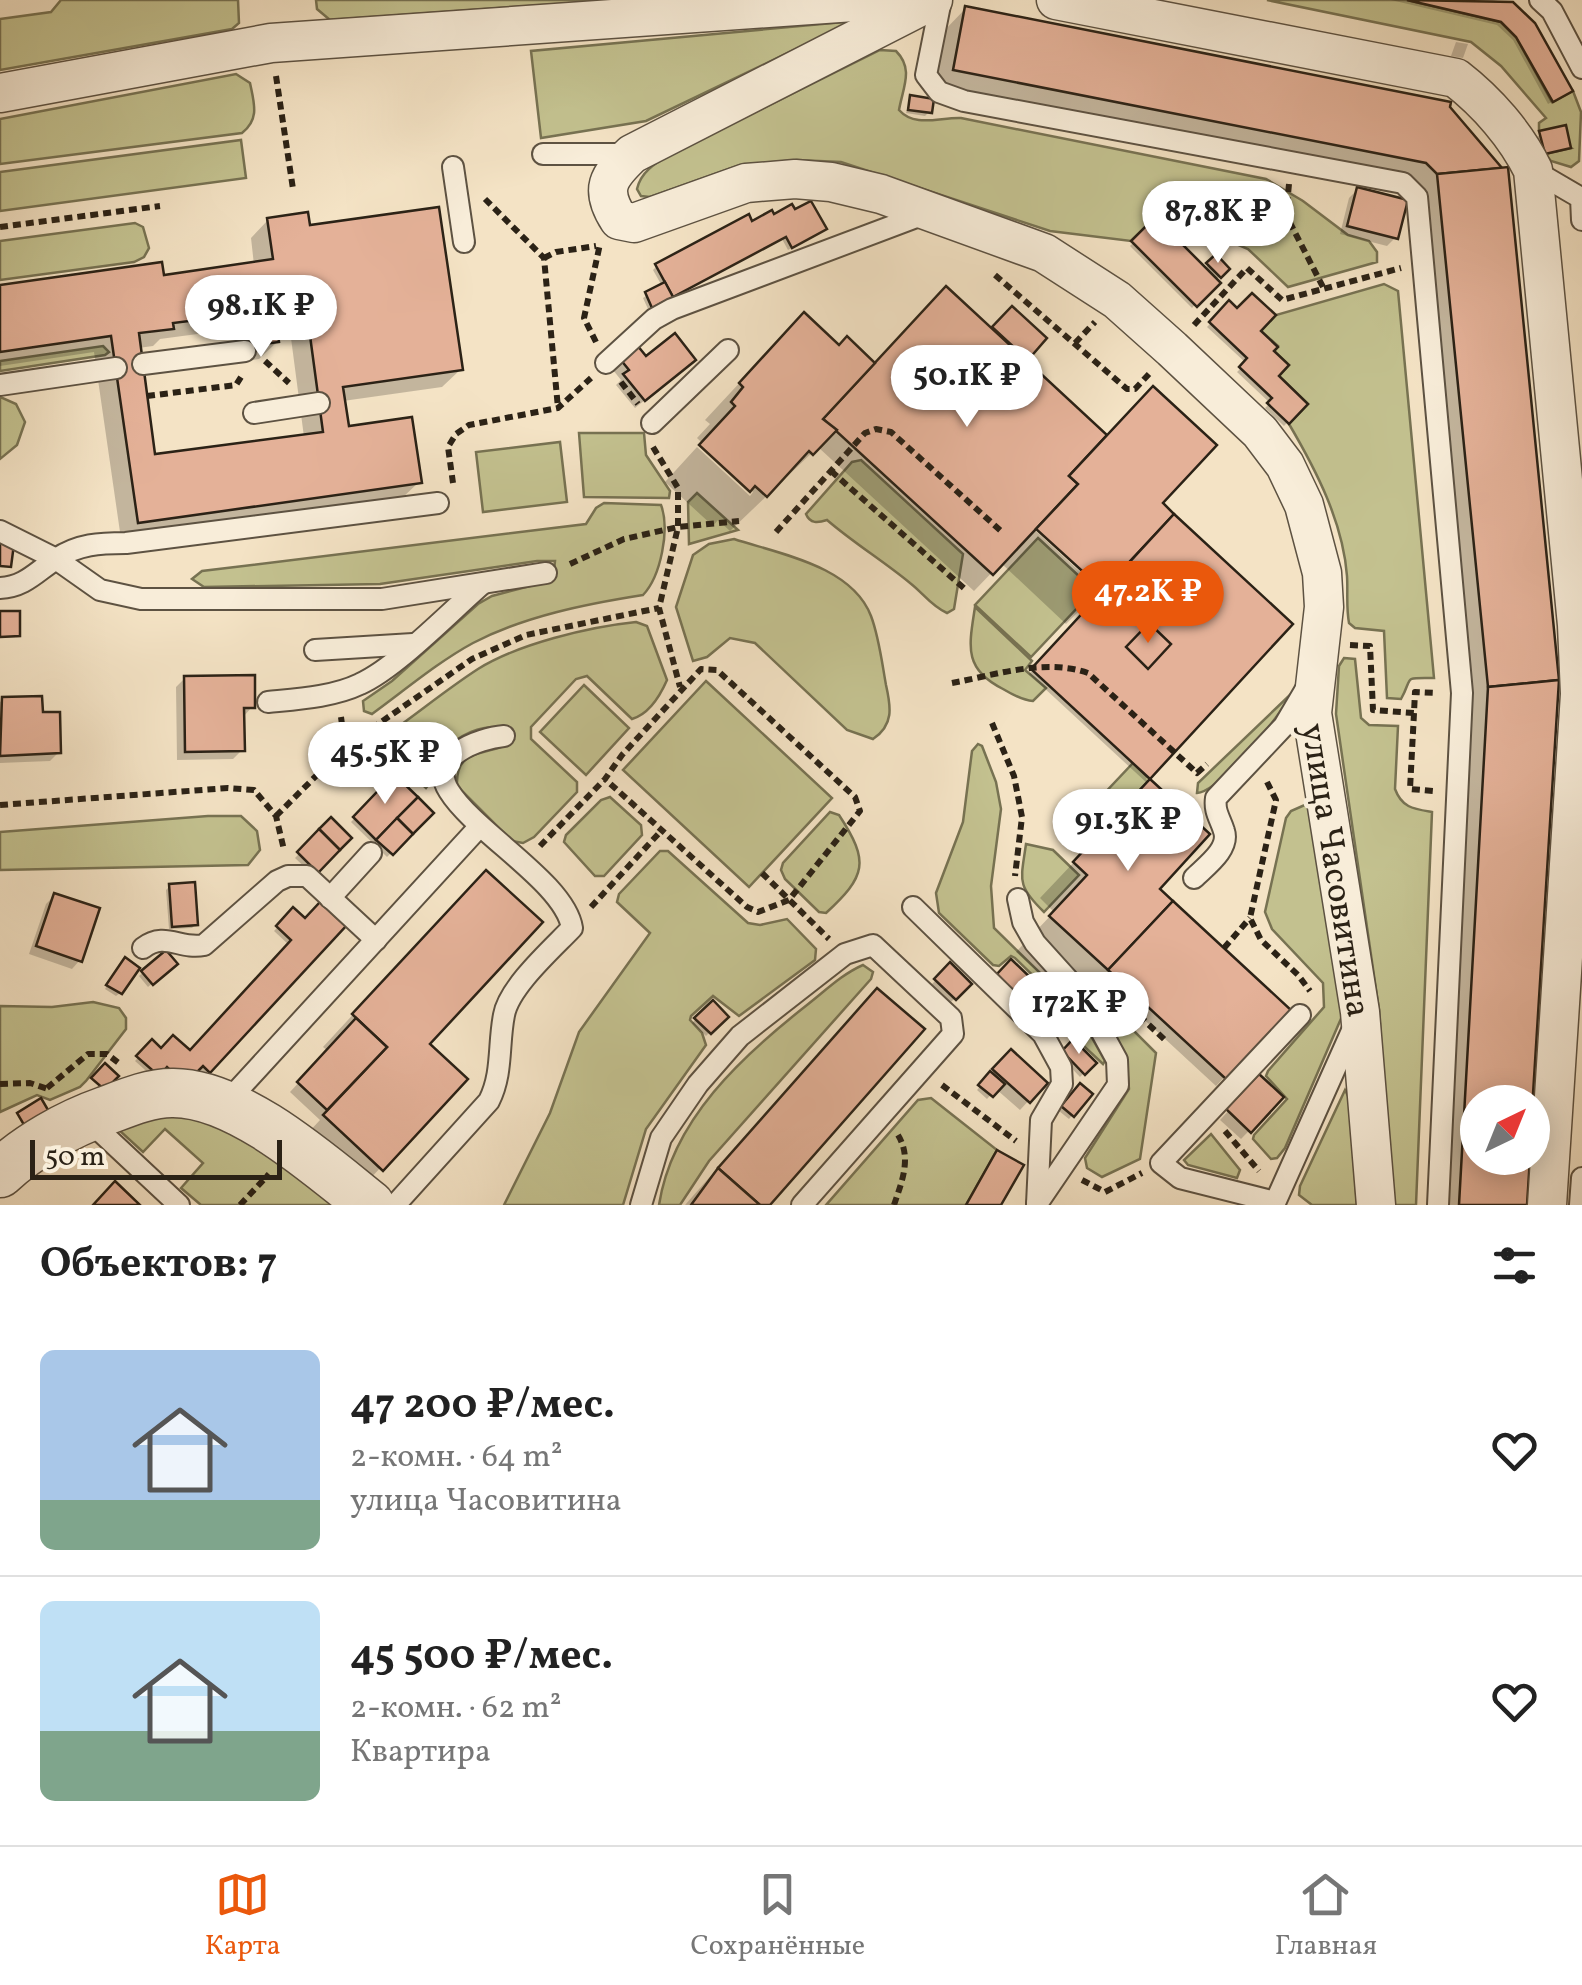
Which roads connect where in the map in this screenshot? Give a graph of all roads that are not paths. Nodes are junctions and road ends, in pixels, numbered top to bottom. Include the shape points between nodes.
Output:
1 (882, 0) edge
2 (937, 0) edge
3 (1056, 0) edge
4 (1540, 0) edge
5 (1582, 68) edge
6 (0, 92) edge
7 (543, 154) dead end
8 (632, 154) junction
9 (453, 167) road end
10 (1533, 170) junction
11 (1581, 198) edge
12 (929, 212) junction
13 (1582, 220) edge
14 (464, 242) dead end
15 (728, 350) dead end
16 (245, 351) road end
17 (606, 363) road end
18 (143, 364) dead end
19 (116, 368) dead end
20 (0, 385) edge
21 (316, 404) road end
22 (254, 413) dead end
23 (652, 423) road end
24 (438, 503) road end
25 (0, 531) edge
26 (56, 559) junction
27 (546, 573) road end
28 (483, 583) junction
29 (0, 588) edge
30 (413, 644) junction
31 (316, 650) dead end
32 (1318, 655) junction
33 (1581, 694) edge
34 (268, 702) dead end
35 (504, 736) dead end
36 (480, 826) junction
37 (370, 852) dead end
38 (1194, 878) dead end
39 (330, 898) junction
40 (1018, 900) dead end
41 (913, 907) dead end
42 (376, 940) junction
43 (143, 948) dead end
44 (1360, 1012) junction
45 (1300, 1015) dead end
46 (225, 1104) junction
47 (86, 1118) junction
48 (0, 1173) edge
49 (1582, 1178) edge
50 (1276, 1201) edge
51 (179, 1205) edge
52 (370, 1205) edge
53 (394, 1205) edge
54 (641, 1205) edge
55 (802, 1205) edge
56 (1376, 1205) edge
57 (1438, 1205) edge
58 (1547, 1205) edge
59 (1580, 1205) edge

1 - 6 street via 271,43
2 - 8 street
2 - 57 lane via 926,75 939,92 1403,183 1416,197 1462,694
3 - 10 street via 1456,78 1523,148
4 - 5 lane
7 - 8 lane
8 - 12 street, улица Часовитина via 613,172 607,191 619,220 634,223 746,184 795,179 882,194
9 - 14 lane
10 - 11 lane
10 - 33 street
11 - 13 lane
12 - 17 lane via 672,308
12 - 32 street, улица Часовитина via 1044,253 1117,300 1260,432 1304,506 1322,573
15 - 23 lane
16 - 18 lane
19 - 20 lane
21 - 22 lane
24 - 26 lane via 93,542
25 - 26 lane
26 - 28 lane via 100,590 142,599 382,600
26 - 29 lane via 39,575
27 - 28 lane
28 - 30 lane
30 - 31 lane
30 - 34 lane via 359,685
32 - 38 lane via 1291,716 1216,798 1224,845
32 - 44 street, улица Часовитина via 1312,713
33 - 58 street
35 - 36 lane via 472,742 448,764 447,789
36 - 42 lane
36 - 53 lane via 565,906 572,928 504,1011 498,1083 488,1101
37 - 39 lane
39 - 42 lane
39 - 43 lane via 306,876 288,876 204,945 169,939
40 - 41 lane via 1035,942 1081,994 1117,1060 1118,1085 1037,1204 1041,1120 1062,1084 1054,1048
42 - 46 lane
44 - 50 lane
44 - 56 street, улица Часовитина
45 - 50 lane via 1161,1163 1180,1178
46 - 47 street via 172,1093
46 - 52 street
47 - 48 street
47 - 51 lane
49 - 59 lane
54 - 55 lane via 661,1138 740,1036 844,954 872,945 951,1018 954,1034

